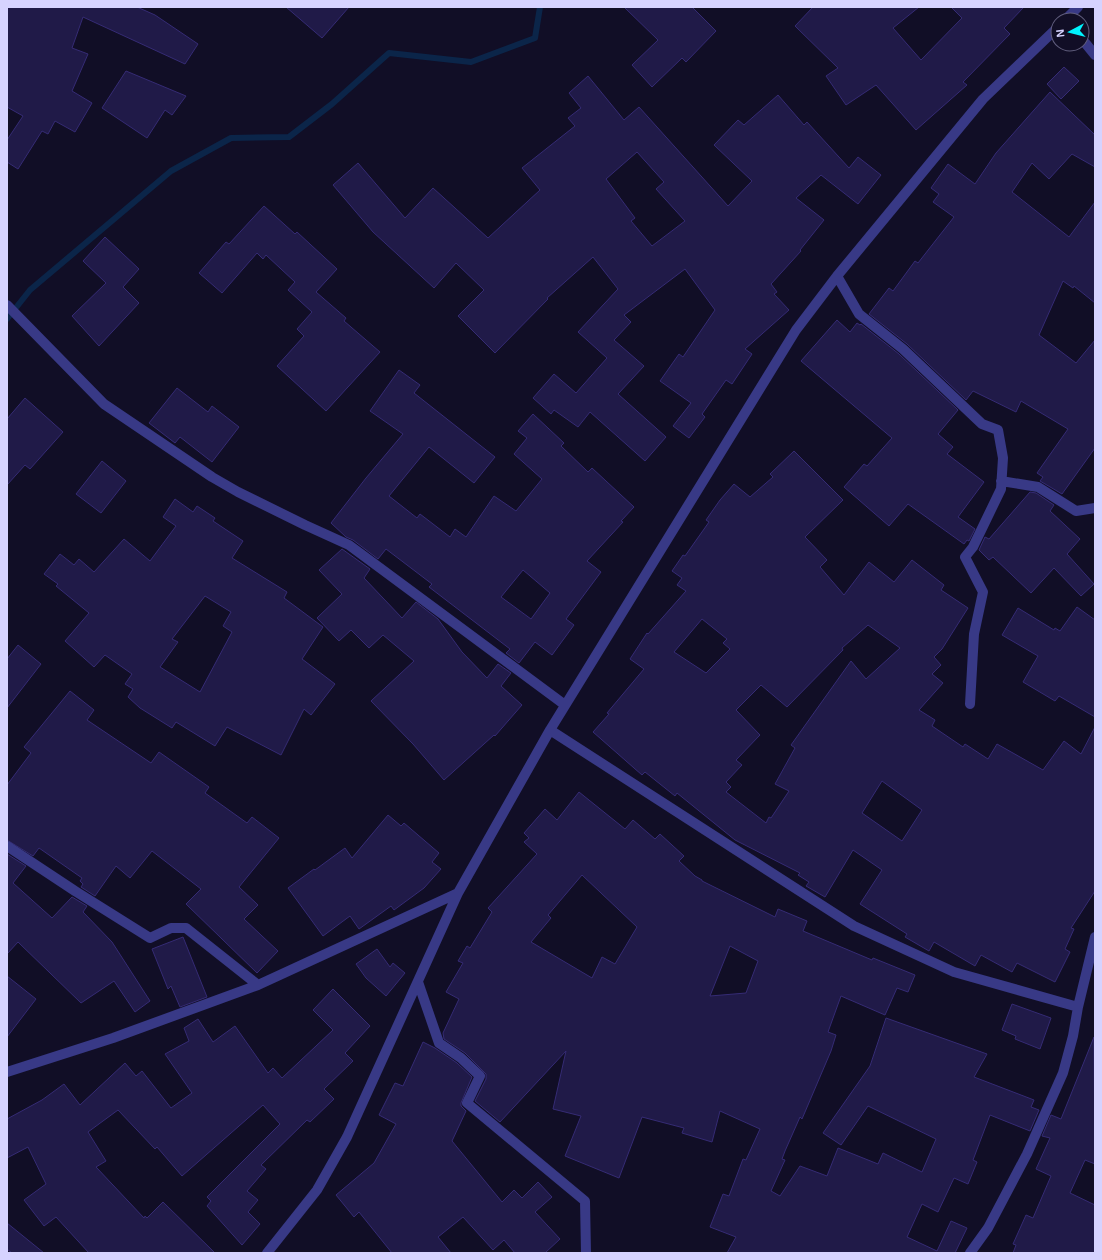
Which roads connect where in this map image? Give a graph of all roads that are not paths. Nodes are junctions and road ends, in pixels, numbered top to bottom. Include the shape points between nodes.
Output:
1 (1050, 35) edge
2 (837, 276) junction
3 (7, 305) edge
4 (1001, 481) junction
5 (1095, 508) edge
6 (970, 704) dead end
7 (565, 705) junction
8 (550, 730) junction
9 (7, 846) edge
10 (458, 893) junction
11 (1095, 937) edge
12 (418, 982) junction
13 (258, 985) junction
14 (1078, 1007) junction
15 (7, 1072) edge
16 (267, 1253) edge
17 (586, 1253) edge
18 (970, 1253) edge

1 - 2 street via 983,99
2 - 4 street via 859,314 903,349 982,424 998,430 1003,458
2 - 7 street via 796,330
3 - 7 street via 104,404 212,477 349,545
4 - 5 street via 1038,487 1076,511
4 - 6 street via 1001,489 973,547 965,557 983,592 974,634
7 - 8 street
8 - 10 street
8 - 14 street via 854,926 954,972
9 - 13 street via 150,938 171,928 186,928
10 - 12 street
10 - 13 street
11 - 14 street
12 - 16 street via 347,1137 317,1190
12 - 17 street via 439,1043 461,1058 480,1076 466,1103 585,1200
13 - 15 street via 113,1038
14 - 18 street via 1063,1073 1023,1161 988,1228

